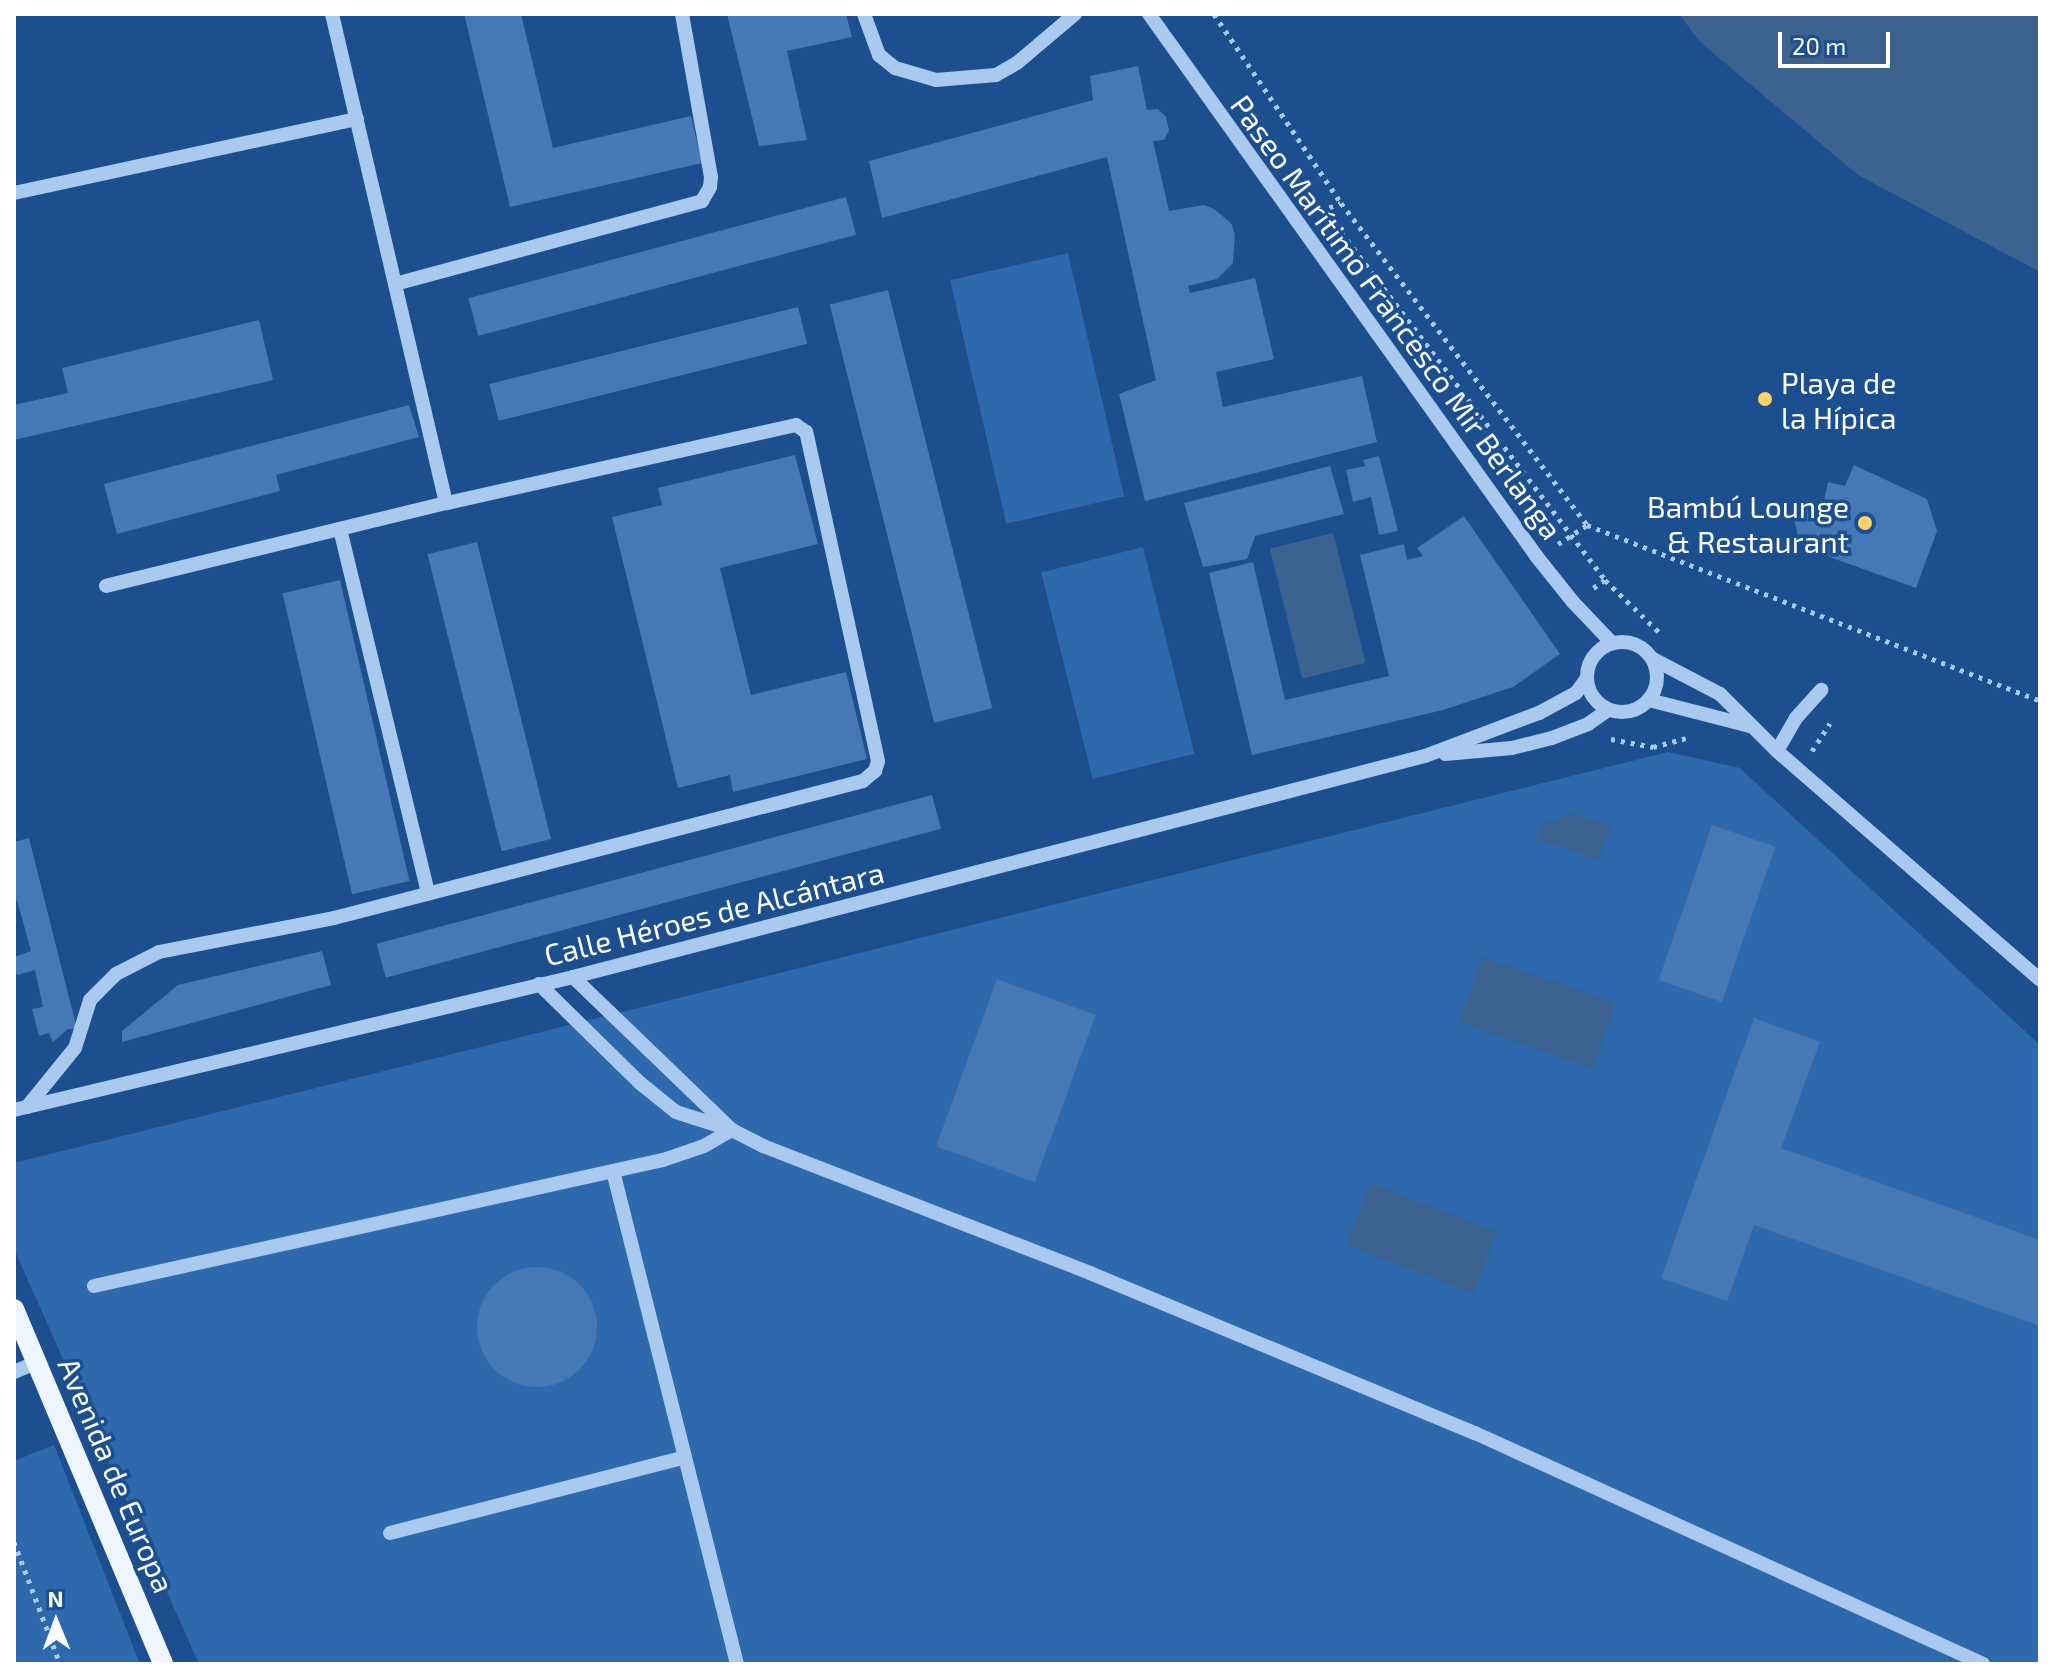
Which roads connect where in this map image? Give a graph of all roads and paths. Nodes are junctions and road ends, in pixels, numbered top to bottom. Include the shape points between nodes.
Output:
1 (332, 14) edge
2 (682, 14) edge
3 (864, 14) edge
4 (1075, 14) edge
5 (1149, 14) edge
6 (1214, 14) edge
7 (357, 119) junction
8 (14, 193) edge
9 (395, 284) junction
10 (446, 503) junction
11 (1587, 525) junction
12 (340, 529) junction
13 (1537, 557) junction
14 (106, 586) dead end
15 (1612, 643) junction
16 (1653, 659) junction
17 (1586, 679) junction
18 (1821, 690) dead end
19 (1649, 700) junction
20 (2040, 701) edge
21 (1608, 710) junction
22 (1836, 710) dead end
23 (1750, 726) junction
24 (1777, 751) junction
25 (1425, 756) junction
26 (1798, 770) junction
27 (428, 894) junction
28 (573, 977) junction
29 (2040, 980) edge
30 (539, 984) junction
31 (21, 1108) edge
32 (732, 1130) junction
33 (613, 1171) junction
34 (94, 1286) dead end
35 (14, 1309) edge
36 (37, 1362) junction
37 (14, 1372) edge
38 (683, 1458) junction
39 (390, 1533) dead end
40 (14, 1542) edge
41 (60, 1664) edge
42 (163, 1664) edge
43 (737, 1664) edge
44 (1983, 1664) edge

1 - 7 street
2 - 9 street via 711,177 702,201
3 - 4 street via 879,55 895,68 936,80 996,75
5 - 13 street, Paseo Marítimo Francesco Mir Berlanga
6 - 11 path via 1341,203
7 - 8 street
7 - 9 street
9 - 10 street
10 - 12 street
10 - 27 street via 789,423 801,428 878,761 863,781
11 - 13 path
11 - 20 path
12 - 14 street
12 - 27 street
13 - 15 street, Paseo Marítimo Francesco Mir Berlanga
15 - 16 street via 1627,642
15 - 17 street via 1596,653
16 - 19 street via 1657,680
16 - 23 street via 1708,686
17 - 21 street via 1592,698
17 - 25 street via 1576,693 1539,713
18 - 24 street
19 - 21 street via 1630,712
19 - 23 street
21 - 25 street via 1588,724 1512,748
22 - 26 path
23 - 24 street
24 - 26 street
25 - 28 street, Calle Héroes de Alcántara
26 - 29 street
27 - 31 street via 159,952 116,974 90,1000 75,1048
28 - 30 street, Calle Héroes de Alcántara
28 - 32 street
30 - 31 street, Calle Héroes de Alcántara
30 - 32 street via 656,1098 676,1112
32 - 33 street via 685,1154
32 - 44 street via 1475,1433
33 - 34 street
33 - 38 street
35 - 36 main road, Avenida de Europa
36 - 37 street
36 - 42 main road, Avenida de Europa
38 - 39 street
38 - 43 street
40 - 41 path

